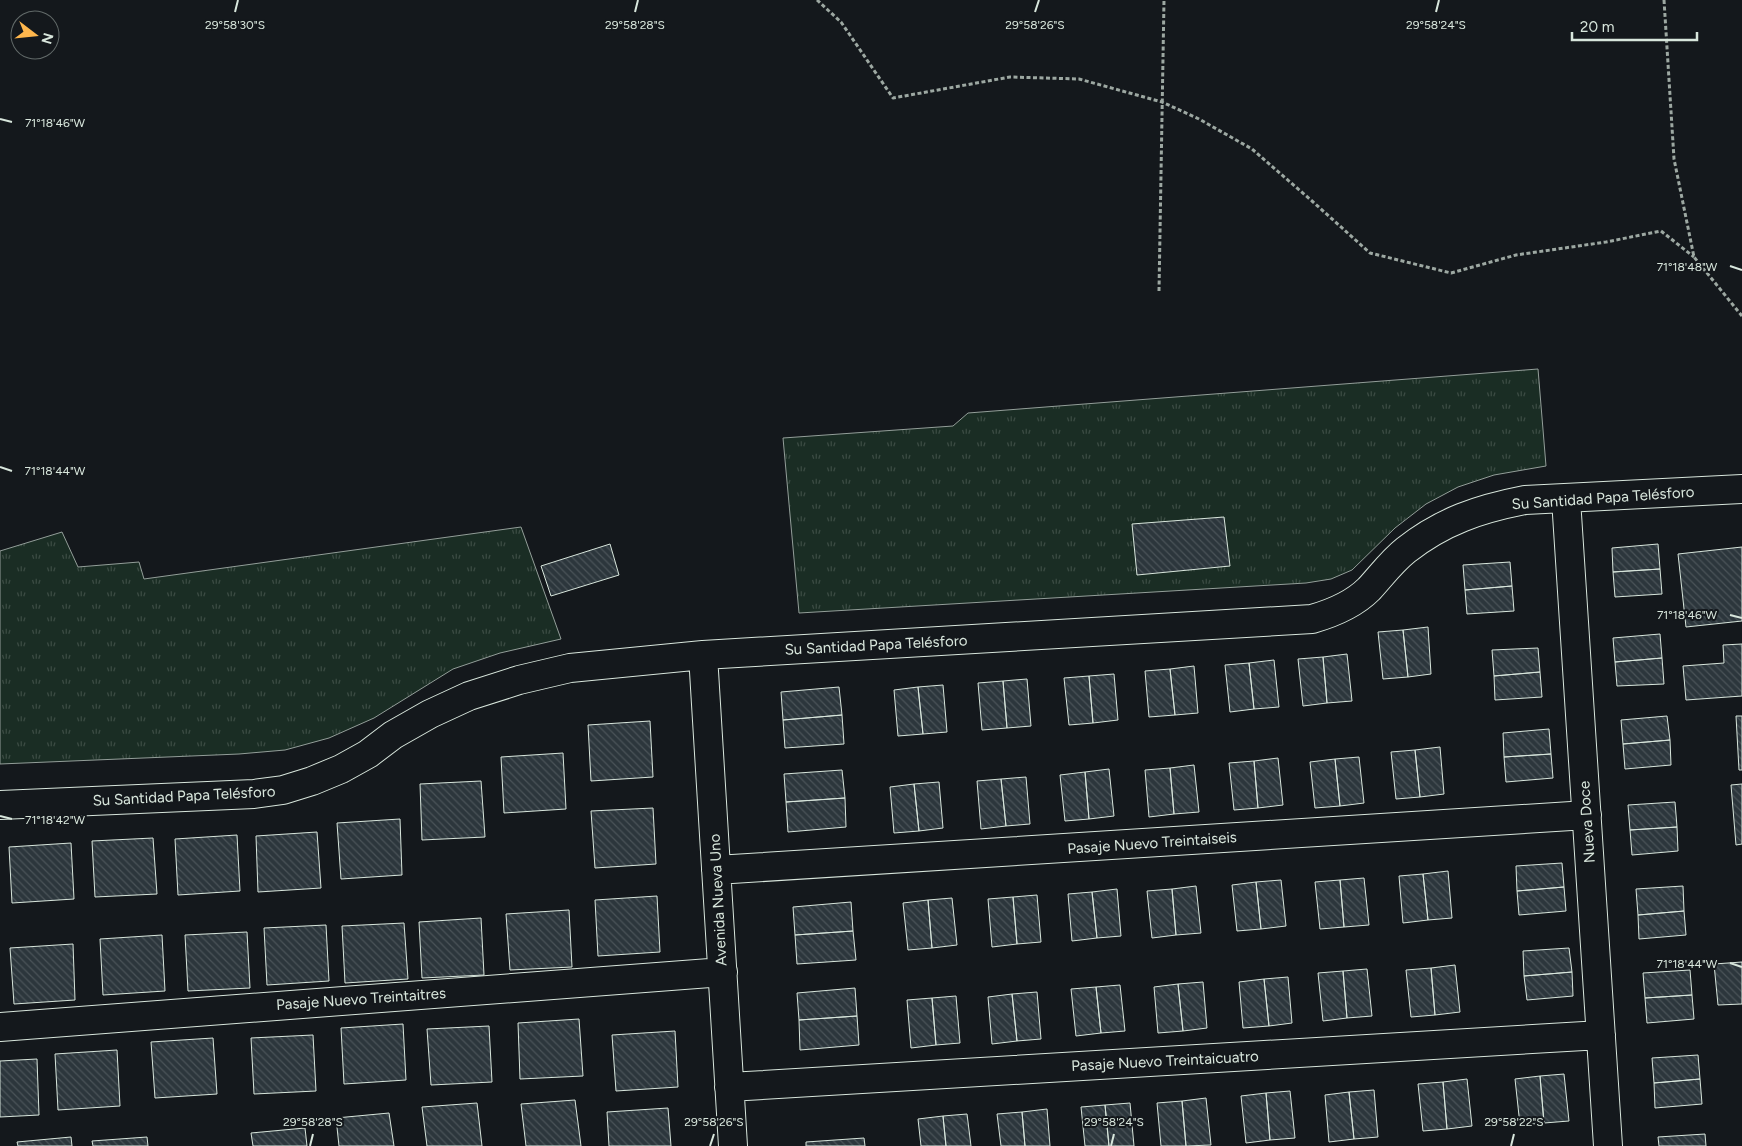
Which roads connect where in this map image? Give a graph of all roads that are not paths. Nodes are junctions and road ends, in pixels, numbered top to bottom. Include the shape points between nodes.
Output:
1 (1742, 489) edge
2 (1566, 499) junction
3 (703, 655) junction
4 (0, 805) edge
5 (1587, 815) junction
6 (716, 870) junction
7 (723, 972) junction
8 (0, 1027) edge
9 (1601, 1035) junction
10 (729, 1087) junction
11 (733, 1146) edge
12 (1608, 1146) edge

1 - 2 street, Su Santidad Papa Telésforo
2 - 3 street, Su Santidad Papa Telésforo via 1525,500 1492,506 1461,517 1431,532 1405,552 1353,602 1334,613 1312,619
2 - 5 street, Nueva Doce
3 - 4 street, Su Santidad Papa Telésforo via 570,668 469,696 393,735 341,769 283,790
3 - 6 street, Avenida Nueva Uno
5 - 6 street, Pasaje Nuevo Treintaiseis
5 - 9 street, Nueva Doce
6 - 7 street, Avenida Nueva Uno
7 - 8 street, Pasaje Nuevo Treintaitres
7 - 10 street, Avenida Nueva Uno
9 - 10 street, Pasaje Nuevo Treintaicuatro
9 - 12 street, Nueva Doce
10 - 11 street, Avenida Nueva Uno

